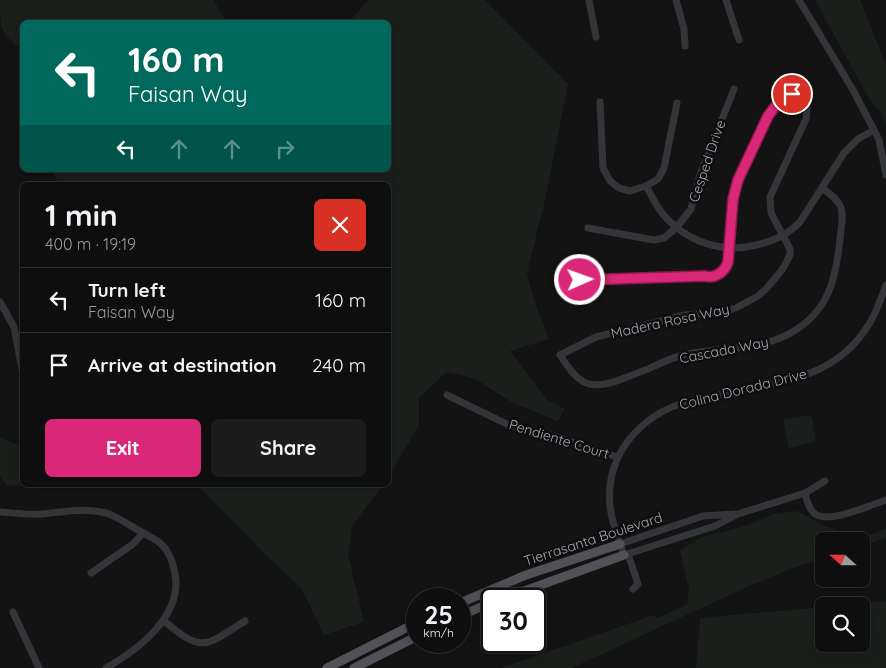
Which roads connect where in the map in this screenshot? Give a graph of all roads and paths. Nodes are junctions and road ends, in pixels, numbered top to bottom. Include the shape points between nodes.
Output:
1 (589, 0) edge
2 (676, 0) edge
3 (726, 0) edge
4 (799, 0) edge
5 (596, 37) dead end
6 (739, 40) dead end
7 (685, 46) dead end
8 (734, 89) dead end
9 (600, 102) dead end
10 (677, 103) dead end
11 (874, 130) junction
12 (886, 175) edge
13 (646, 186) junction
14 (822, 188) junction
15 (677, 227) junction
16 (588, 228) dead end
17 (783, 236) junction
18 (730, 249) junction
19 (580, 280) dead end
20 (886, 285) edge
21 (0, 302) edge
22 (560, 355) joint
23 (20, 358) edge
24 (448, 395) dead end
25 (617, 457) junction
26 (824, 481) dead end
27 (805, 493) junction
28 (886, 500) edge
29 (0, 512) edge
30 (738, 514) junction
31 (143, 533) junction
32 (620, 544) junction
33 (626, 555) junction
34 (91, 573) dead end
35 (533, 588) edge
36 (633, 589) dead end
37 (471, 598) edge
38 (13, 612) dead end
39 (164, 621) junction
40 (245, 622) dead end
41 (406, 628) edge
42 (397, 632) junction
43 (406, 642) edge
44 (115, 666) edge
45 (358, 666) edge
46 (39, 668) edge
47 (106, 668) edge
48 (327, 668) edge

1 - 5 street
2 - 7 street
3 - 6 street
4 - 11 street
8 - 15 street, Cesped Drive via 690,209
9 - 13 street via 603,168 610,181 619,188 630,190
10 - 13 street via 664,168 658,178
11 - 12 street
11 - 14 street via 858,138 844,153
13 - 15 street via 661,211
14 - 17 street via 800,222
14 - 22 street, Cascada Way via 836,197 843,214 837,270 822,304 795,331 777,339 683,355 608,383 583,381
15 - 16 street, Cesped Drive via 664,238 654,240
15 - 18 street via 708,245
17 - 18 street
17 - 18 street, Madera Rosa Way via 771,214 770,197 806,119 808,107 802,88 777,104 768,116 738,180 733,199
17 - 22 street, Madera Rosa Way via 790,255 767,288 736,308 685,315 596,337
18 - 19 street via 726,267 718,275 709,277
20 - 25 street, Colina Dorada Drive via 869,325 838,359 792,380 676,405 651,417 630,436
21 - 23 street via 14,327
24 - 25 street, Pendiente Court via 511,426 555,436
25 - 32 street, Colina Dorada Drive via 611,480 610,505
26 - 27 street, Tierrasanta Boulevard
27 - 28 street via 816,515 828,518
27 - 30 street, Tierrasanta Boulevard
29 - 31 street via 41,514 77,509 106,514
30 - 32 street, Tierrasanta Boulevard via 703,516
30 - 33 street, Tierrasanta Boulevard via 715,526
31 - 34 street via 133,544
31 - 39 street via 162,544 175,571 175,596
32 - 33 street, Colina Dorada Drive
32 - 37 main road, Tierrasanta Boulevard
33 - 35 main road, Tierrasanta Boulevard
33 - 36 street, Colina Dorada Drive via 638,584
38 - 46 street
39 - 40 street via 183,637 202,644 212,642
39 - 44 street
41 - 42 main road
42 - 45 main road via 396,640 371,653
42 - 48 main road
43 - 45 main road
44 - 47 street

